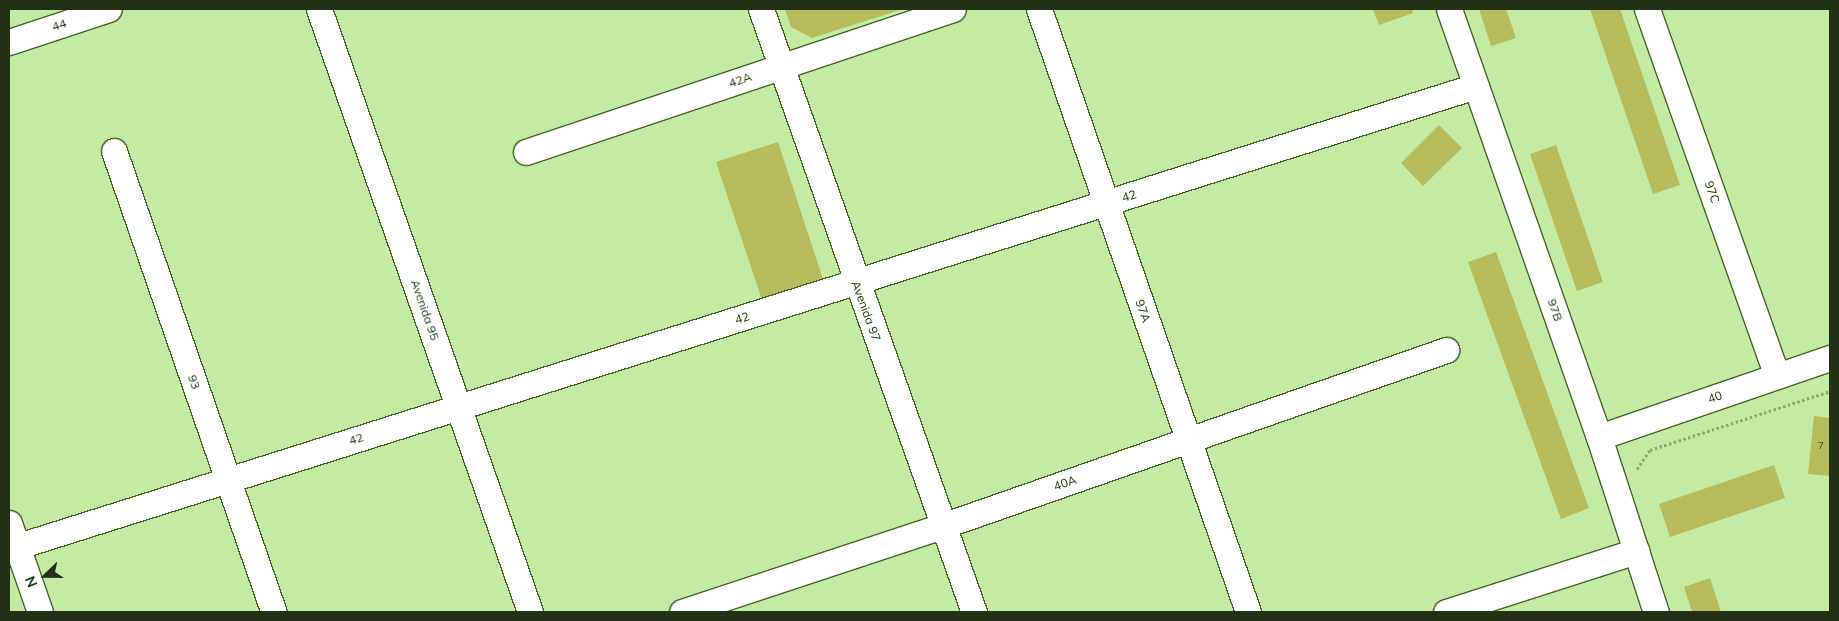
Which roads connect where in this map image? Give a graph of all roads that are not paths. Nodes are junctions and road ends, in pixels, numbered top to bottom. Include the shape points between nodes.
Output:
1 (319, 9) edge
2 (761, 9) edge
3 (953, 9) edge
4 (1039, 9) edge
5 (1449, 9) edge
6 (1647, 9) edge
7 (103, 10) edge
8 (9, 42) edge
9 (781, 66) junction
10 (1476, 86) junction
11 (114, 151) dead end
12 (526, 152) dead end
13 (1106, 203) junction
14 (856, 282) junction
15 (1446, 350) dead end
16 (1830, 358) edge
17 (1777, 376) junction
18 (459, 407) junction
19 (1599, 437) junction
20 (1188, 440) junction
21 (228, 480) junction
22 (9, 522) edge
23 (945, 525) junction
24 (13, 548) edge
25 (1636, 551) junction
26 (40, 612) edge
27 (274, 612) edge
28 (530, 612) edge
29 (682, 612) edge
30 (974, 612) edge
31 (1248, 612) edge
32 (1446, 612) edge
33 (1656, 612) edge

1 - 18 street, Avenida 95
2 - 9 street, Avenida 97
3 - 9 street, 42A
4 - 13 street, 97A
5 - 10 street, 97B
6 - 17 street, 97C
7 - 8 street, 44
9 - 12 street, 42A
9 - 14 street, Avenida 97
10 - 13 street, 42
10 - 19 street, 97B
11 - 21 street, 93
13 - 14 street, 42
13 - 20 street, 97A
14 - 18 street, 42
14 - 23 street, Avenida 97
15 - 20 street, 40A
16 - 17 street, 40
17 - 19 street, 40
18 - 21 street, 42
18 - 28 street, Avenida 95
19 - 25 street, 97B
20 - 23 street, 40A
20 - 31 street, 97A
21 - 24 street, 42
21 - 27 street, 93
22 - 24 street
23 - 29 street, 40A
23 - 30 street, Avenida 97
24 - 26 street
25 - 32 street
25 - 33 street, 97B

